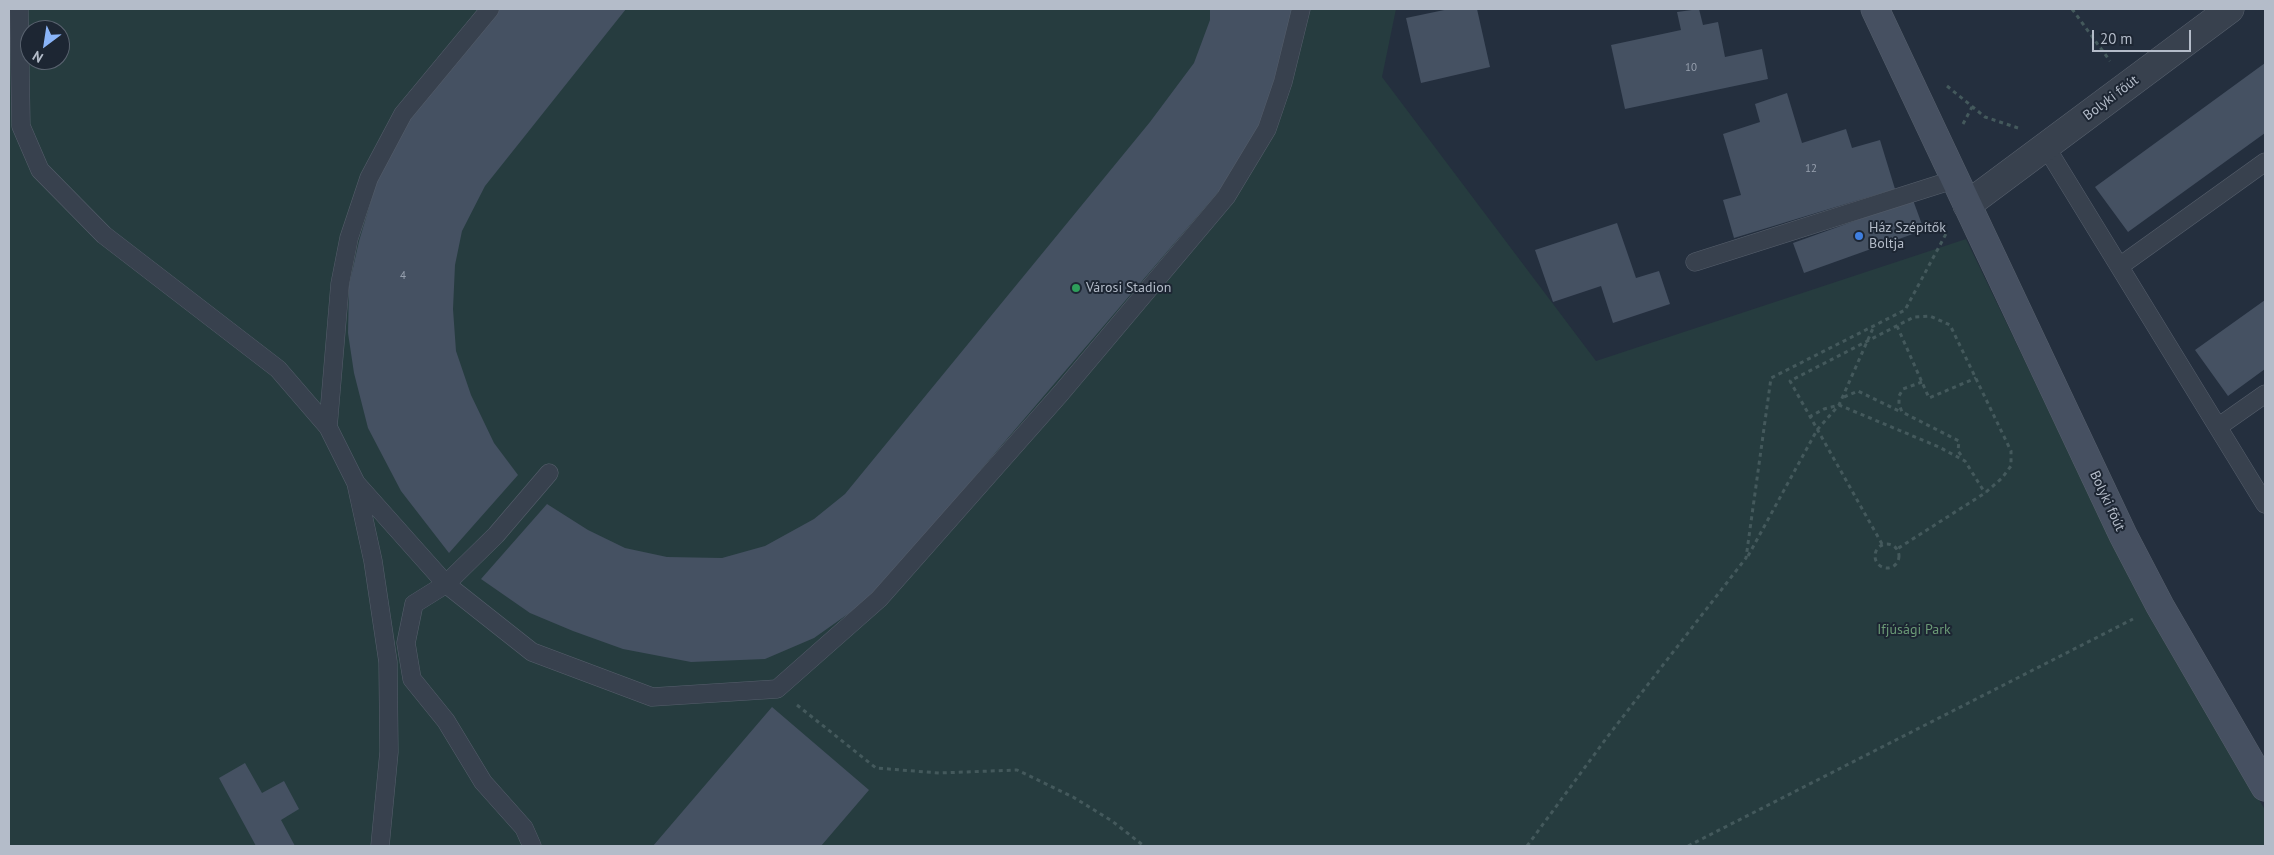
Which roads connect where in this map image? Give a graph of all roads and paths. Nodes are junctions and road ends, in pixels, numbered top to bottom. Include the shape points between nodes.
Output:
1 (19, 9) edge
2 (490, 9) edge
3 (1301, 9) edge
4 (1875, 9) edge
5 (2072, 9) edge
6 (2230, 9) edge
7 (2111, 62) dead end
8 (1963, 124) dead end
9 (2046, 146) junction
10 (2265, 162) edge
11 (1956, 179) junction
12 (1967, 205) junction
13 (1949, 229) dead end
14 (1695, 262) dead end
15 (2120, 266) junction
16 (1874, 325) junction
17 (1896, 326) junction
18 (1869, 340) junction
19 (1976, 378) junction
20 (1922, 382) junction
21 (2265, 394) edge
22 (1839, 405) junction
23 (1902, 412) junction
24 (1809, 417) junction
25 (328, 426) junction
26 (2218, 427) junction
27 (1817, 430) junction
28 (1965, 461) junction
29 (549, 474) dead end
30 (356, 483) junction
31 (1985, 493) junction
32 (2265, 504) edge
33 (1882, 544) junction
34 (1897, 548) junction
35 (1746, 558) junction
36 (446, 584) junction
37 (2160, 606) junction
38 (777, 689) junction
39 (2265, 787) edge
40 (380, 846) edge
41 (532, 846) edge
42 (1144, 846) edge
43 (1527, 846) edge
44 (1688, 846) edge

1 - 25 lane via 21,126 40,170 104,235 278,369
2 - 25 lane via 403,114 369,178 349,238 340,284
3 - 38 lane via 1284,82 1267,129 1226,198 1061,394 879,599
4 - 11 main road, Bolyki főút
5 - 7 path
6 - 9 street, Bolyki főút
8 - 9 path via 1972,107 1985,117 2032,133
9 - 12 street, Bolyki főút
9 - 15 lane
10 - 15 lane
11 - 12 main road, Bolyki főút
11 - 14 lane
12 - 37 main road, Bolyki főút via 2123,535
13 - 16 path via 1905,310
15 - 26 lane
16 - 18 path
16 - 35 path via 1772,378
17 - 18 path
17 - 19 path via 1914,317 1930,316 1950,325
17 - 20 path
18 - 22 path
18 - 24 path via 1790,381
19 - 20 path via 1929,398
19 - 31 path via 2011,452 2011,466
20 - 23 path via 1903,389 1899,396
21 - 26 lane
22 - 23 path via 1848,393 1858,390
22 - 24 path
22 - 27 path
22 - 28 path
23 - 28 path via 1959,441 1958,451
24 - 27 path
25 - 30 lane
26 - 32 lane
27 - 33 path
27 - 35 path
28 - 31 path
29 - 36 lane via 496,535
30 - 36 lane
30 - 40 lane via 373,561 388,662 389,752
31 - 34 path
33 - 34 path
33 - 34 path via 1874,558 1885,568 1893,567 1899,561
35 - 43 path
36 - 38 lane via 532,652 652,697
36 - 41 lane via 414,604 406,643 412,679 446,721 483,782 524,828
37 - 39 main road, Bolyki főút
37 - 44 path
38 - 42 path via 876,768 939,773 1017,770 1097,811

